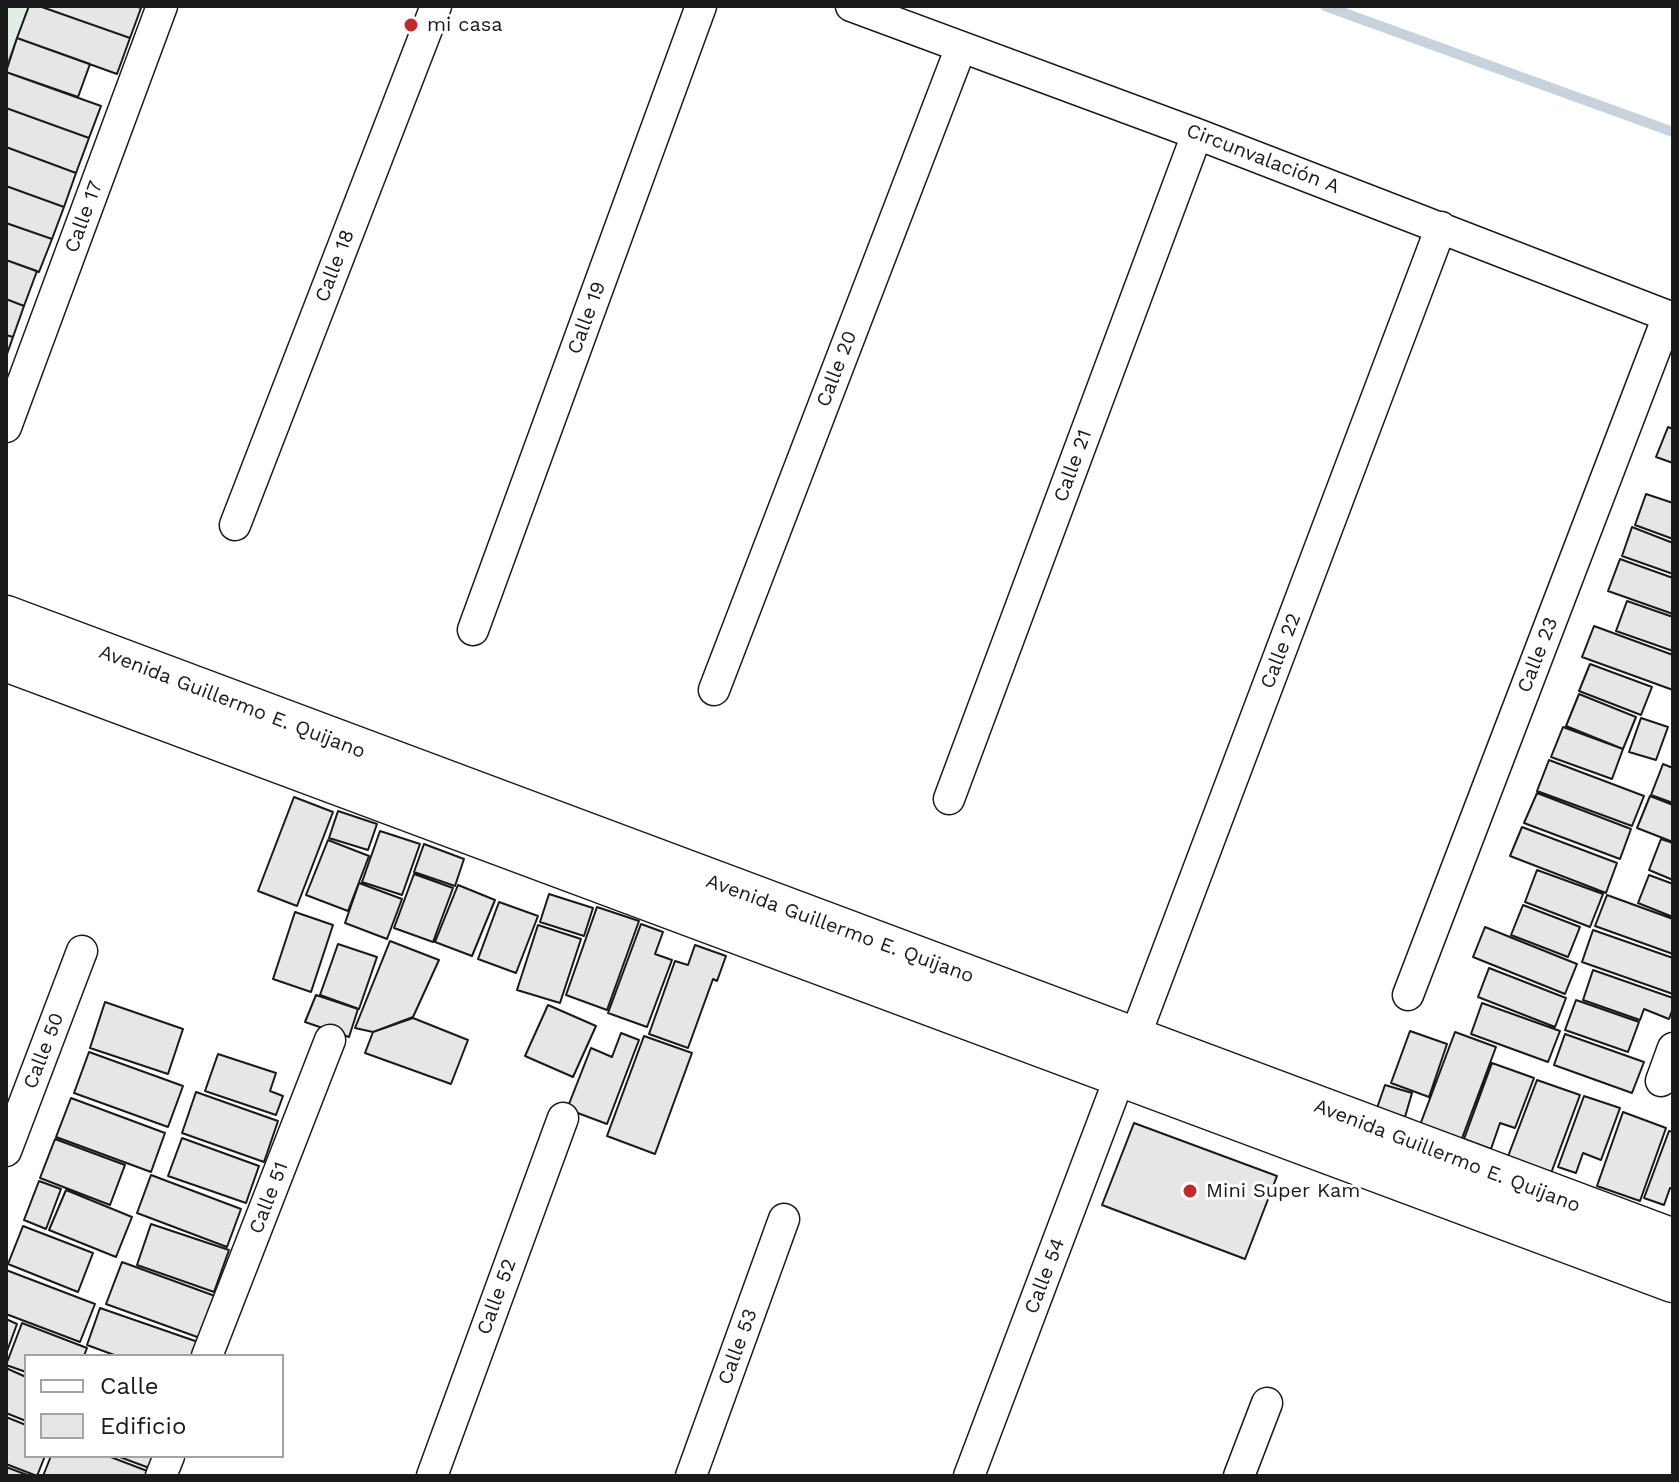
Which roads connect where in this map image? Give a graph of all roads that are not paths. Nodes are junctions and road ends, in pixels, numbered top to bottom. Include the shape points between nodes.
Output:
1 (162, 6) edge
2 (436, 6) edge
3 (701, 6) edge
4 (851, 6) edge
5 (961, 47) junction
6 (1197, 134) junction
7 (1441, 227) junction
8 (1670, 317) edge
9 (6, 427) edge
10 (235, 525) dead end
11 (6, 617) edge
12 (473, 630) dead end
13 (36, 657) edge
14 (714, 690) dead end
15 (949, 799) dead end
16 (82, 951) dead end
17 (1408, 995) dead end
18 (330, 1040) dead end
19 (1673, 1048) edge
20 (1128, 1057) junction
21 (1661, 1081) dead end
22 (563, 1118) dead end
23 (6, 1151) edge
24 (784, 1219) dead end
25 (1673, 1240) edge
26 (1673, 1281) edge
27 (208, 1354) edge
28 (1267, 1403) dead end
29 (432, 1476) edge
30 (691, 1476) edge
31 (969, 1476) edge
32 (1239, 1476) edge

1 - 9 street, Calle 17
2 - 10 street, Calle 18
3 - 12 street, Calle 19
4 - 5 street, Circunvalación A
5 - 6 street, Circunvalación A
5 - 14 street, Calle 20
6 - 7 street, Circunvalación A
6 - 15 street, Calle 21
7 - 8 street, Circunvalación A
7 - 20 street, Calle 22
8 - 17 street, Calle 23
11 - 13 street, Avenida Guillermo E. Quijano
13 - 20 street, Avenida Guillermo E. Quijano
16 - 23 street, Calle 50
18 - 27 street, Calle 51
19 - 21 street
20 - 25 street, Avenida Guillermo E. Quijano
20 - 26 street, Avenida Guillermo E. Quijano
20 - 31 street, Calle 54
22 - 29 street, Calle 52
24 - 30 street, Calle 53
28 - 32 street

